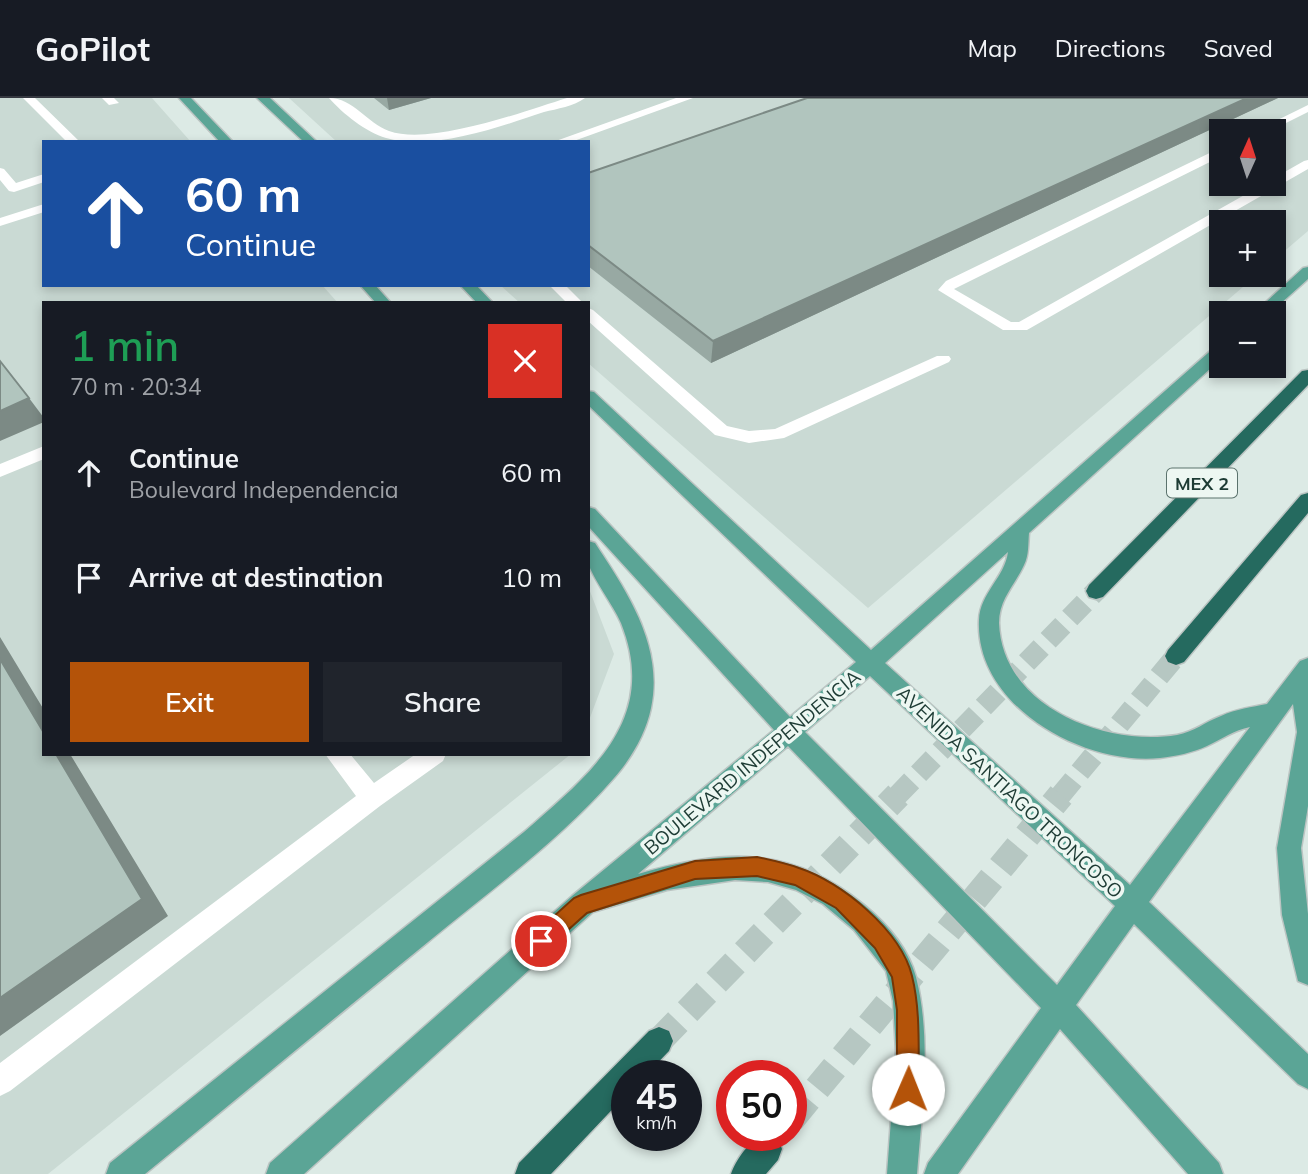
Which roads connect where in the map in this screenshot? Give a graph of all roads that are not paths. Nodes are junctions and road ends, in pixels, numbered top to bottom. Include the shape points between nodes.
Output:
1 (29, 98) edge
2 (184, 98) edge
3 (263, 98) edge
4 (335, 98) edge
5 (579, 98) edge
6 (687, 98) edge
7 (1308, 108) edge
8 (1286, 119) edge
9 (72, 140) edge
10 (225, 140) edge
11 (309, 140) edge
12 (565, 140) edge
13 (1209, 156) edge
14 (1308, 164) edge
15 (0, 172) edge
16 (1286, 176) edge
17 (37, 180) edge
18 (14, 188) junction
19 (0, 192) edge
20 (1251, 196) edge
21 (42, 209) edge
22 (0, 222) edge
23 (1308, 271) edge
24 (369, 287) edge
25 (469, 287) edge
26 (558, 287) edge
27 (382, 301) edge
28 (484, 301) edge
29 (574, 301) edge
30 (1274, 301) edge
31 (590, 315) edge
32 (943, 359) dead end
33 (1209, 361) edge
34 (1308, 375) edge
35 (590, 398) edge
36 (42, 453) edge
37 (0, 471) edge
38 (1308, 500) edge
39 (590, 516) edge
40 (1019, 533) junction
41 (590, 551) edge
42 (1096, 591) tunnel mouth
43 (1177, 656) tunnel mouth
44 (872, 662) junction
45 (1304, 672) edge
46 (1278, 712) junction
47 (790, 732) junction
48 (1308, 732) edge
49 (338, 756) edge
50 (432, 756) edge
51 (372, 798) junction
52 (1132, 904) junction
53 (581, 905) junction
54 (1308, 971) edge
55 (1060, 1008) junction
56 (659, 1041) tunnel mouth
57 (1308, 1074) edge
58 (0, 1081) edge
59 (765, 1151) edge
60 (121, 1174) edge
61 (281, 1174) edge
62 (530, 1174) edge
63 (746, 1174) edge
64 (902, 1174) edge
65 (939, 1174) edge
66 (1208, 1174) edge

1 - 9 lane
2 - 10 main road
3 - 11 main road
4 - 5 lane via 369,125 403,138 440,136
6 - 12 lane
7 - 8 lane
13 - 20 lane via 945,290 1008,327 1022,327
14 - 16 lane
15 - 18 lane
17 - 18 lane
18 - 19 lane
21 - 22 lane
23 - 30 main road
24 - 27 main road
25 - 28 main road
26 - 29 lane
31 - 32 lane via 721,431 749,438 778,434
33 - 40 main road, BOULEVARD INDEPENDENCIA
34 - 42 highway, MEX 2
35 - 44 main road, AVENIDA SANTIAGO TRONCOSO
36 - 37 lane
38 - 43 highway
39 - 47 main road
40 - 44 main road, BOULEVARD INDEPENDENCIA
40 - 46 main road via 1016,562 993,597 989,624 993,654 1004,679 1032,706 1069,729 1140,748 1189,743 1230,722
41 - 60 main road via 624,603 639,642 642,680 640,708 625,742 602,775 531,841
44 - 47 main road, BOULEVARD INDEPENDENCIA
44 - 52 main road, AVENIDA SANTIAGO TRONCOSO
45 - 46 main road
45 - 48 main road
46 - 52 main road
47 - 53 main road, BOULEVARD INDEPENDENCIA
47 - 55 main road
48 - 54 main road via 1289,848 1295,915
49 - 51 lane
50 - 51 lane
51 - 58 lane
52 - 55 main road
52 - 57 main road, AVENIDA SANTIAGO TRONCOSO
53 - 61 main road, BOULEVARD INDEPENDENCIA
53 - 64 main road via 695,870 757,866 799,877 843,901 883,941 902,974 909,1067
55 - 65 main road
55 - 66 main road
56 - 62 highway
59 - 63 highway

